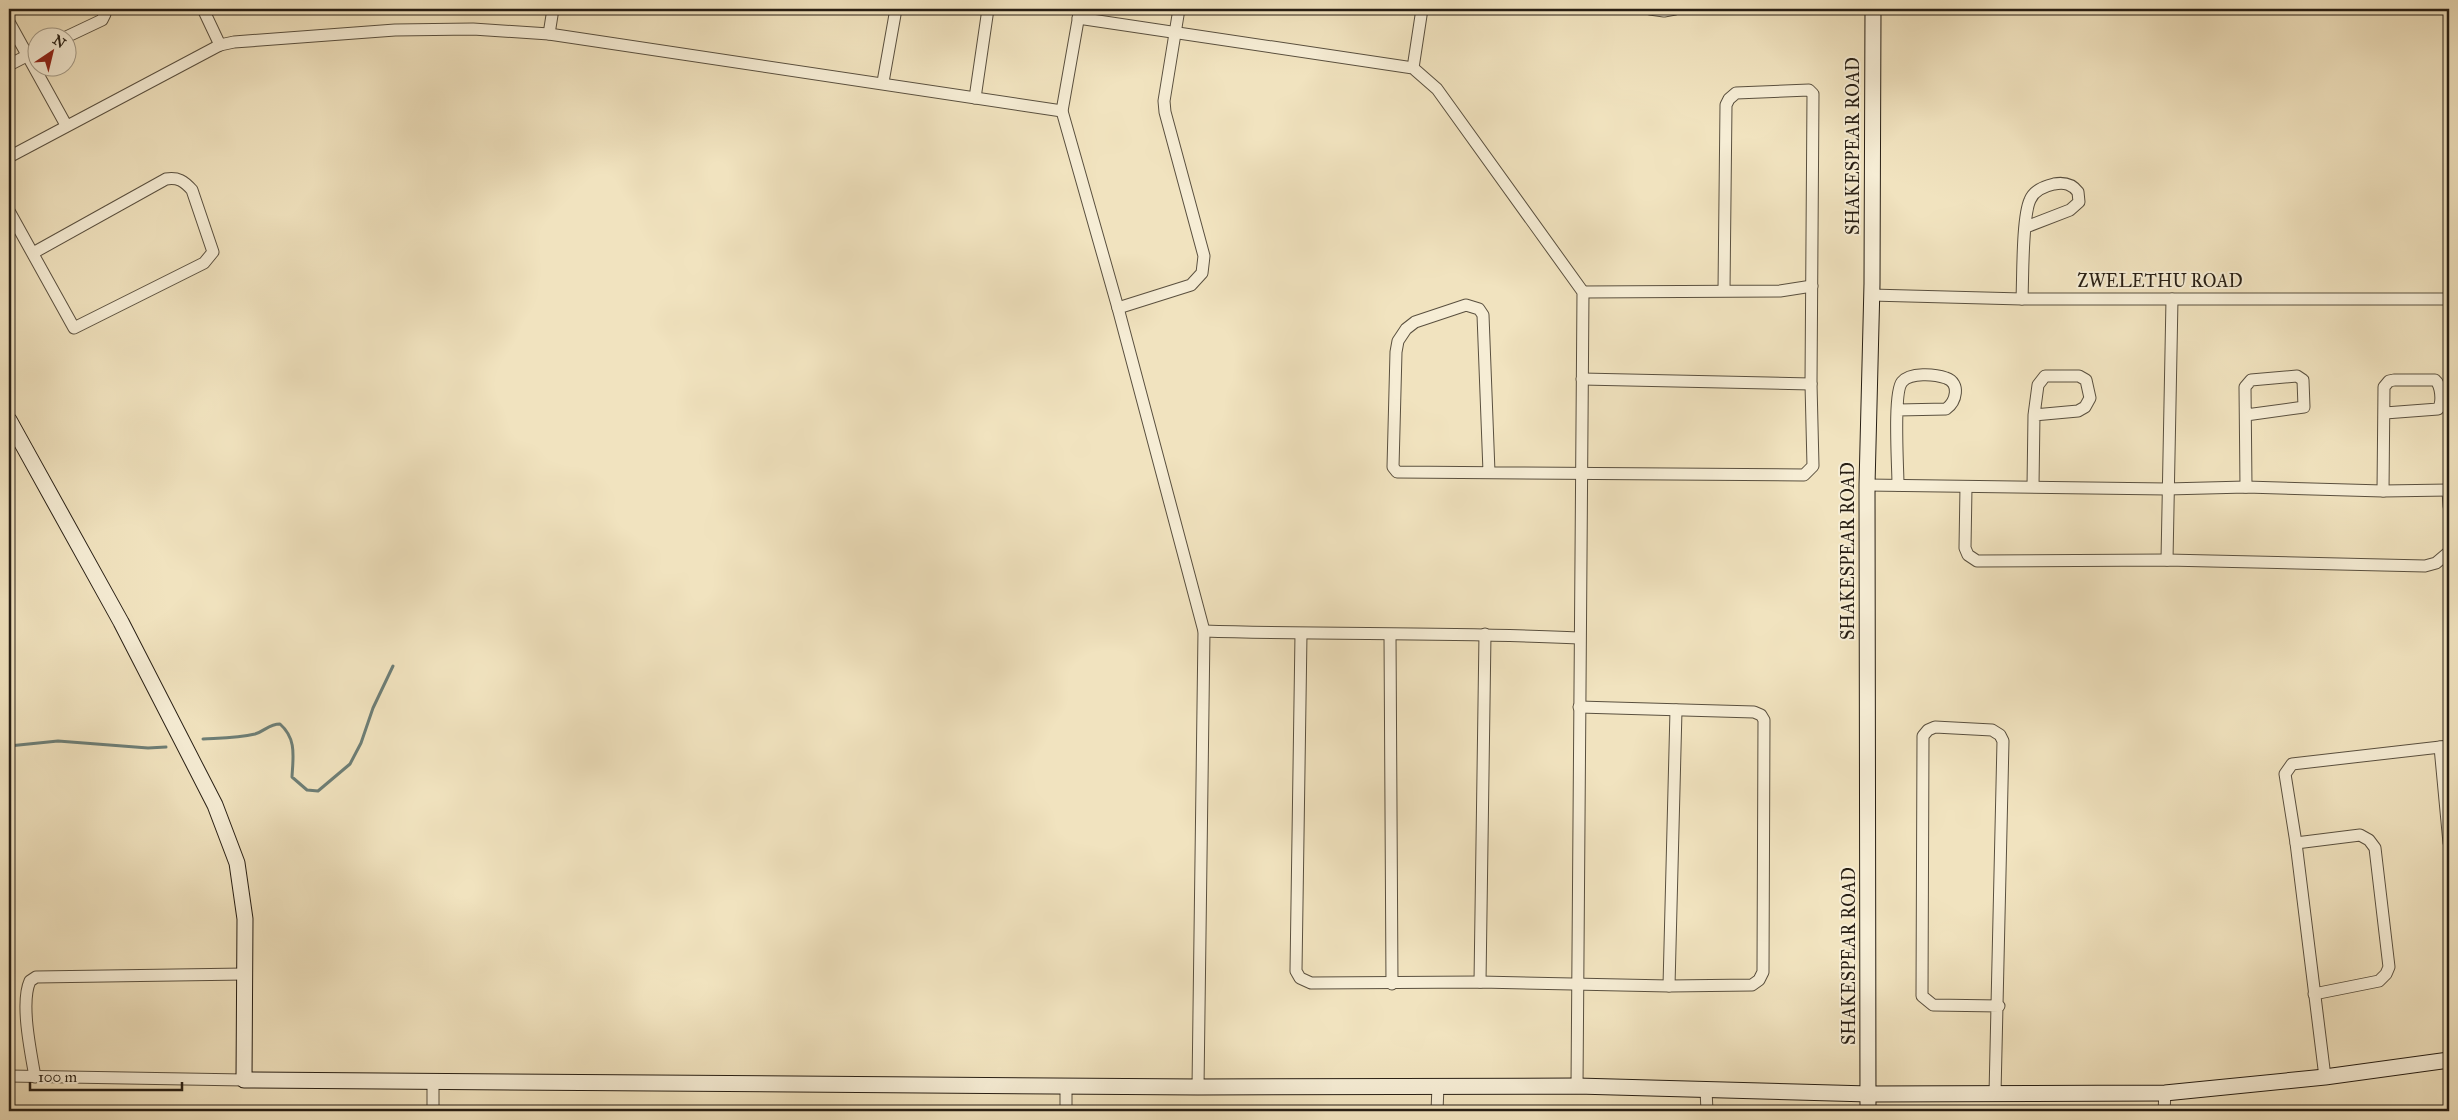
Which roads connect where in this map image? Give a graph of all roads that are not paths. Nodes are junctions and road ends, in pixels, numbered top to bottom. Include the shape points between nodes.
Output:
1 (104, 9) edge
2 (203, 9) edge
3 (553, 9) edge
4 (896, 9) edge
5 (988, 9) edge
6 (1179, 9) edge
7 (1422, 9) edge
8 (1650, 9) edge
9 (1675, 9) edge
10 (1873, 9) edge
11 (1079, 13) edge
12 (9, 22) edge
13 (78, 31) edge
14 (1176, 32) junction
15 (550, 34) junction
16 (220, 45) junction
17 (26, 56) junction
18 (9, 65) edge
19 (1413, 68) junction
20 (883, 82) junction
21 (975, 98) junction
22 (1062, 111) junction
23 (66, 125) junction
24 (9, 156) edge
25 (9, 211) edge
26 (2026, 227) junction
27 (33, 253) junction
28 (1812, 286) junction
29 (1724, 290) junction
30 (1583, 292) junction
31 (1871, 295) junction
32 (2172, 298) junction
33 (2022, 299) junction
34 (2449, 299) edge
35 (1118, 308) junction
36 (1582, 379) junction
37 (1811, 384) junction
38 (1898, 410) junction
39 (2385, 413) junction
40 (2034, 415) junction
41 (2246, 415) junction
42 (9, 420) edge
43 (1489, 472) junction
44 (1581, 474) junction
45 (1866, 485) junction
46 (1898, 485) junction
47 (2033, 486) junction
48 (2246, 487) junction
49 (1966, 488) junction
50 (2167, 489) junction
51 (2449, 490) edge
52 (2383, 491) junction
53 (2449, 506) edge
54 (2449, 552) edge
55 (2167, 560) junction
56 (1204, 631) junction
57 (1301, 634) junction
58 (1485, 634) junction
59 (1390, 635) junction
60 (1580, 638) junction
61 (1579, 707) junction
62 (1676, 710) junction
63 (2444, 746) edge
64 (2448, 820) edge
65 (2296, 843) junction
66 (2449, 844) edge
67 (245, 974) junction
68 (1480, 982) junction
69 (1392, 984) junction
70 (1578, 984) junction
71 (1668, 986) junction
72 (2314, 994) junction
73 (1999, 1006) junction
74 (2449, 1060) edge
75 (9, 1076) edge
76 (35, 1077) junction
77 (2325, 1077) junction
78 (244, 1080) junction
79 (432, 1081) junction
80 (1066, 1085) junction
81 (1438, 1086) junction
82 (1577, 1086) junction
83 (1198, 1087) junction
84 (1706, 1090) junction
85 (2165, 1093) junction
86 (1869, 1094) junction
87 (1995, 1094) junction
88 (433, 1111) edge
89 (1066, 1111) edge
90 (1437, 1111) edge
91 (1707, 1111) edge
92 (1868, 1111) edge
93 (2164, 1111) edge

1 - 13 street via 102,20
2 - 16 street
3 - 15 street
4 - 20 street
5 - 21 street
6 - 14 street
7 - 19 street
8 - 9 street
10 - 31 street, SHAKESPEAR ROAD
11 - 14 street
11 - 22 street
12 - 17 street
14 - 19 street
14 - 35 street via 1165,112 1204,256 1202,273 1191,285
15 - 16 street via 473,29 395,30
15 - 20 street
16 - 23 street
17 - 18 street
17 - 23 street
19 - 30 street via 1437,89
20 - 21 street
21 - 22 street
22 - 35 street
23 - 24 street
25 - 27 street
26 - 26 street via 2029,201 2037,190 2064,184 2078,192 2079,202 2070,210
26 - 33 street
27 - 27 street via 74,328 204,263 212,252 192,190 174,178 166,179
28 - 29 street via 1780,291
28 - 29 street via 1813,94 1806,89 1736,93 1726,105
28 - 37 street
29 - 30 street
30 - 36 street
31 - 33 street, ZWELETHU ROAD
31 - 45 street, SHAKESPEAR ROAD
32 - 33 street, ZWELETHU ROAD
32 - 34 street, ZWELETHU ROAD
32 - 50 street
35 - 56 street
36 - 37 street
36 - 44 street
37 - 44 street via 1813,466 1804,475
38 - 38 street via 1898,390 1903,380 1914,375 1947,378 1955,386 1952,405 1946,408
38 - 46 street
39 - 39 street via 2384,387 2389,381 2432,380 2439,384 2441,405 2438,409
39 - 52 street
40 - 40 street via 2038,384 2045,376 2079,376 2086,380 2090,398 2085,407 2078,411
40 - 47 street
41 - 41 street via 2245,387 2251,380 2297,376 2303,380 2304,407
41 - 48 street
42 - 67 street via 120,622 215,805 237,863 241,883
43 - 43 street via 1401,472 1393,467 1398,341 1416,322 1466,305 1479,309 1483,315
43 - 44 street
44 - 60 street
45 - 46 street
45 - 86 street, SHAKESPEAR ROAD
46 - 49 street
47 - 49 street
47 - 50 street
48 - 50 street
48 - 52 street
49 - 55 street via 1965,548 1968,555 1977,561
50 - 55 street
51 - 52 street
51 - 53 street
54 - 55 street via 2425,566
56 - 57 street
56 - 83 street
57 - 59 street
57 - 69 street via 1296,971 1300,978 1311,983
58 - 59 street
58 - 60 street
58 - 68 street
59 - 69 street
60 - 61 street
61 - 62 street
61 - 70 street
62 - 71 street
62 - 71 street via 1754,712 1764,720 1763,972 1752,985
63 - 64 street
63 - 65 street via 2292,764 2285,774
64 - 66 street
65 - 72 street
65 - 72 street via 2360,835 2369,840 2375,848 2390,967 2378,981
67 - 76 street via 36,976 30,981 27,993 28,1040
67 - 78 street
68 - 69 street
68 - 70 street
70 - 71 street
70 - 82 street
72 - 77 street
73 - 73 street via 2003,741 1992,730 1935,727 1923,736 1922,996 1933,1005
73 - 87 street
74 - 77 street
75 - 76 street
76 - 78 street
77 - 85 street
78 - 79 street
79 - 80 street
79 - 88 street
80 - 83 street
80 - 89 street
81 - 82 street
81 - 83 street
81 - 90 street
82 - 84 street
84 - 86 street
84 - 91 street
85 - 87 street
85 - 93 street
86 - 87 street
86 - 92 street, SHAKESPEAR ROAD

